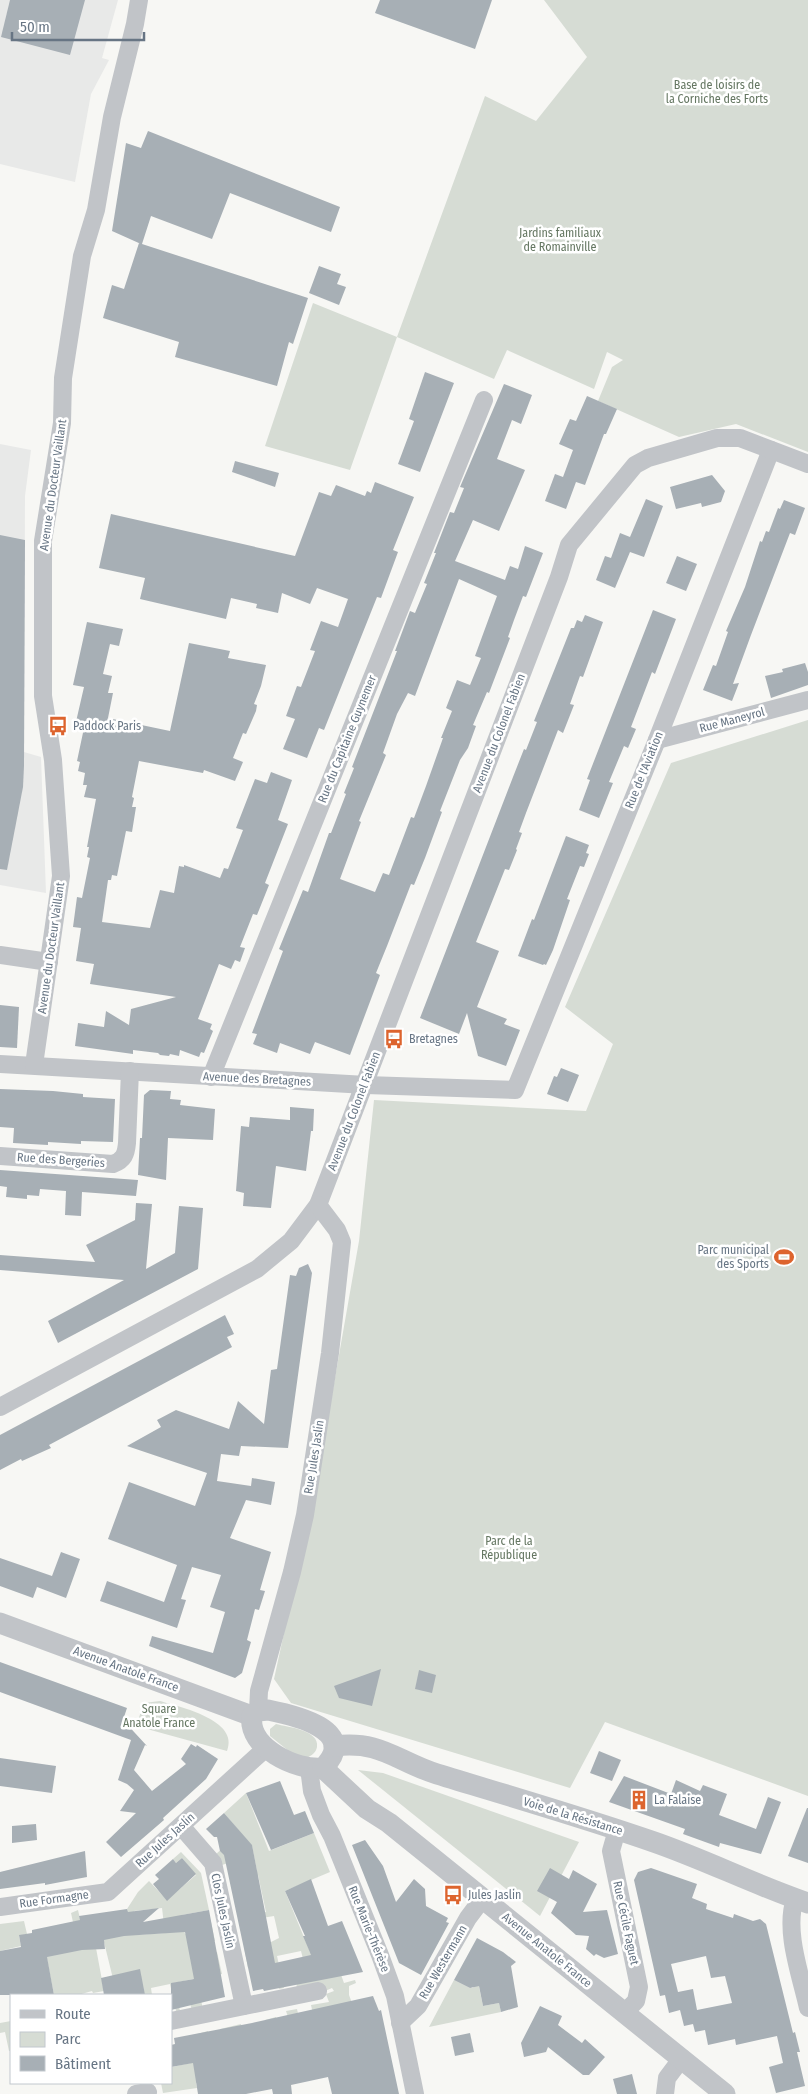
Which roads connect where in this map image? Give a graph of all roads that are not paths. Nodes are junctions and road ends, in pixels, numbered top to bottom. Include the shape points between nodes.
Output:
1 (139, 0) edge
2 (484, 400) dead end
3 (769, 455) junction
4 (808, 464) edge
5 (808, 474) edge
6 (808, 700) edge
7 (657, 740) junction
8 (0, 955) edge
9 (49, 962) junction
10 (0, 1064) edge
11 (34, 1065) junction
12 (130, 1071) junction
13 (211, 1077) junction
14 (366, 1085) junction
15 (515, 1090) joint
16 (0, 1156) edge
17 (318, 1205) junction
18 (0, 1407) edge
19 (0, 1623) edge
20 (255, 1713) junction
21 (334, 1746) junction
22 (266, 1748) junction
23 (316, 1768) junction
24 (182, 1826) junction
25 (617, 1830) junction
26 (108, 1892) joint
27 (483, 1898) junction
28 (802, 1901) edge
29 (0, 1907) edge
30 (318, 1991) dead end
31 (244, 2006) junction
32 (808, 2008) edge
33 (624, 2013) junction
34 (172, 2021) edge
35 (400, 2023) junction
36 (682, 2058) junction
37 (415, 2094) edge
38 (665, 2094) edge
39 (725, 2094) edge

1 - 9 street, Avenue du Docteur Vaillant via 112,117 96,210 82,256 63,378 62,423 43,541 43,696 53,760 61,876
2 - 13 street, Rue du Capitaine Guynemer
3 - 4 street, Avenue du Colonel Fabien
3 - 5 street, Avenue du Colonel Fabien
3 - 7 street, Rue de l'Aviation
3 - 14 street, Avenue du Colonel Fabien via 740,438 717,438 648,458 635,465 569,545
6 - 7 street, Rue Maneyrol
7 - 15 street, Rue de l'Aviation
8 - 9 street
9 - 11 street, Avenue du Docteur Vaillant
10 - 11 street, Avenue des Bretagnes
11 - 12 street, Avenue des Bretagnes
12 - 13 street, Avenue des Bretagnes
12 - 16 street, Rue des Bergeries via 127,1143 121,1161 114,1164
13 - 14 street, Avenue des Bretagnes
14 - 15 street, Avenue des Bretagnes
14 - 17 street, Avenue du Colonel Fabien
17 - 18 street, Avenue du Colonel Fabien via 291,1241 257,1269
17 - 20 street, Rue Jules Jaslin via 342,1242 330,1353 305,1515
19 - 20 street, Avenue Anatole France
20 - 21 street, Avenue Anatole France via 268,1710 320,1726 331,1737
20 - 22 street via 251,1726
21 - 23 street via 329,1763
21 - 25 street, Voie de la Résistance via 370,1746 425,1770
22 - 23 street via 288,1761
22 - 24 street, Rue Jules Jaslin
23 - 27 street, Avenue Anatole France
23 - 35 street, Rue Marie-Thérèse via 312,1791 380,1954 395,1996
24 - 26 street, Rue Jules Jaslin
24 - 31 street, Clos Jules Jaslin via 213,1863
25 - 28 street, Voie de la Résistance via 709,1862 769,1890
25 - 33 street, Rue Cécile Faguet via 612,1851 639,1986 636,2001
26 - 29 street, Rue Formagne
27 - 33 street, Avenue Anatole France
27 - 35 street, Rue Westermann via 468,1918 418,2006
28 - 32 street via 792,1907 790,1929
30 - 31 street
31 - 34 street
33 - 36 street, Avenue Anatole France
35 - 37 street, Rue Marie-Thérèse
36 - 38 street via 667,2078
36 - 39 street, Avenue Anatole France

